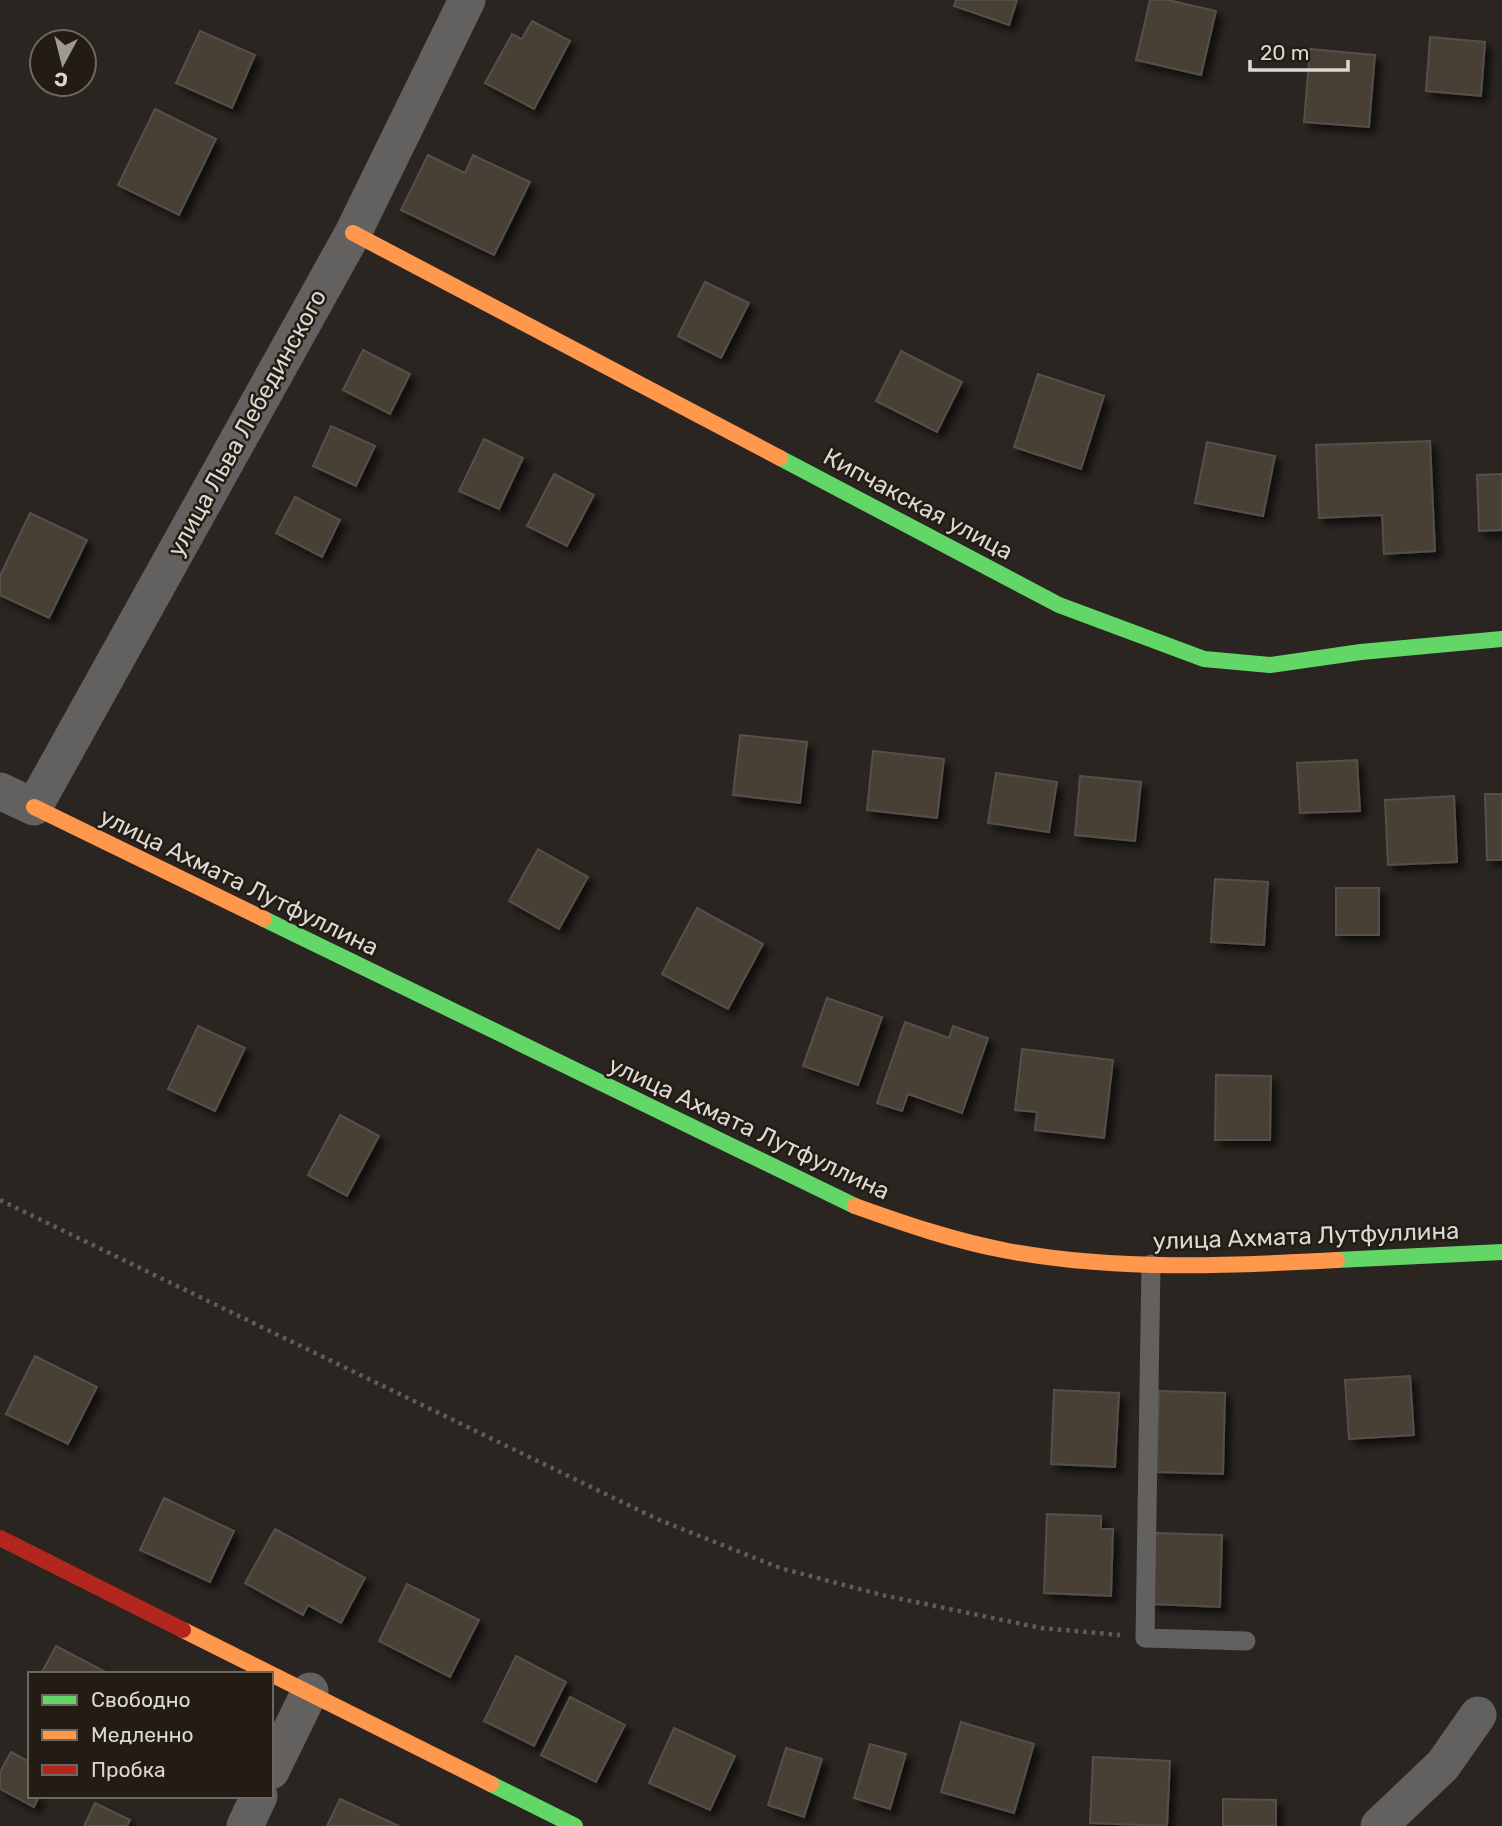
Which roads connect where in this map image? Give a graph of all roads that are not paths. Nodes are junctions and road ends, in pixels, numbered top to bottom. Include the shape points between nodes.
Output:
1 (467, 0) edge
2 (353, 233) junction
3 (1502, 639) edge
4 (0, 791) edge
5 (34, 807) junction
6 (1502, 1252) edge
7 (1151, 1264) junction
8 (0, 1538) edge
9 (1246, 1641) dead end
10 (270, 1672) edge
11 (273, 1674) edge
12 (310, 1692) junction
13 (1478, 1715) dead end
14 (273, 1767) edge
15 (258, 1798) edge
16 (245, 1826) edge
17 (575, 1826) edge
18 (1379, 1826) edge

1 - 2 street, улица Льва Лебединского
2 - 3 street, Кипчакская улица via 1059,605 1138,638 1204,659 1270,665
2 - 5 street, улица Льва Лебединского
4 - 5 street
5 - 7 street, улица Ахмата Лутфуллина via 838,1200 931,1233 1035,1255
6 - 7 street, улица Ахмата Лутфуллина
7 - 9 lane via 1145,1638
8 - 10 street
11 - 12 street
12 - 14 street
12 - 17 street
13 - 18 street via 1443,1765
15 - 16 street

